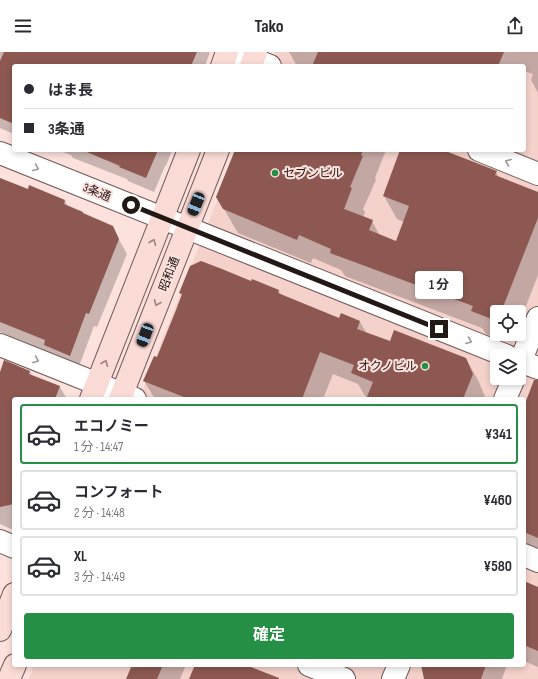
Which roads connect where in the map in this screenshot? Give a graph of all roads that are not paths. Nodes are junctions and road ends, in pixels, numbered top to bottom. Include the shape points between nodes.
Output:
1 (227, 52) edge
2 (223, 64) edge
3 (188, 152) edge
4 (217, 152) edge
5 (484, 152) edge
6 (0, 153) edge
7 (538, 174) edge
8 (162, 218) junction
9 (187, 228) junction
10 (538, 318) edge
11 (0, 345) edge
12 (525, 349) edge
13 (490, 353) edge
14 (511, 385) edge
15 (94, 391) edge
16 (125, 397) edge
17 (506, 397) edge
18 (0, 541) edge
19 (12, 546) edge
20 (526, 556) edge
21 (538, 561) edge
22 (12, 599) edge
23 (0, 630) edge
24 (14, 667) edge
25 (314, 667) edge
26 (398, 667) edge
27 (9, 679) edge
28 (344, 679) edge
29 (393, 679) edge

1 - 2 street
3 - 8 street
4 - 9 street, 昭和通
7 -> 5 street
6 -> 8 street, 3条通
8 - 9 street, 3条通
15 -> 8 street
9 -> 13 street, 3条通
9 -> 16 street, 昭和通
10 - 12 street
11 -> 15 street
14 - 17 street
15 - 16 street
18 - 19 street
20 - 21 street
22 - 23 street
24 - 27 street
25 - 28 street
26 - 29 street

